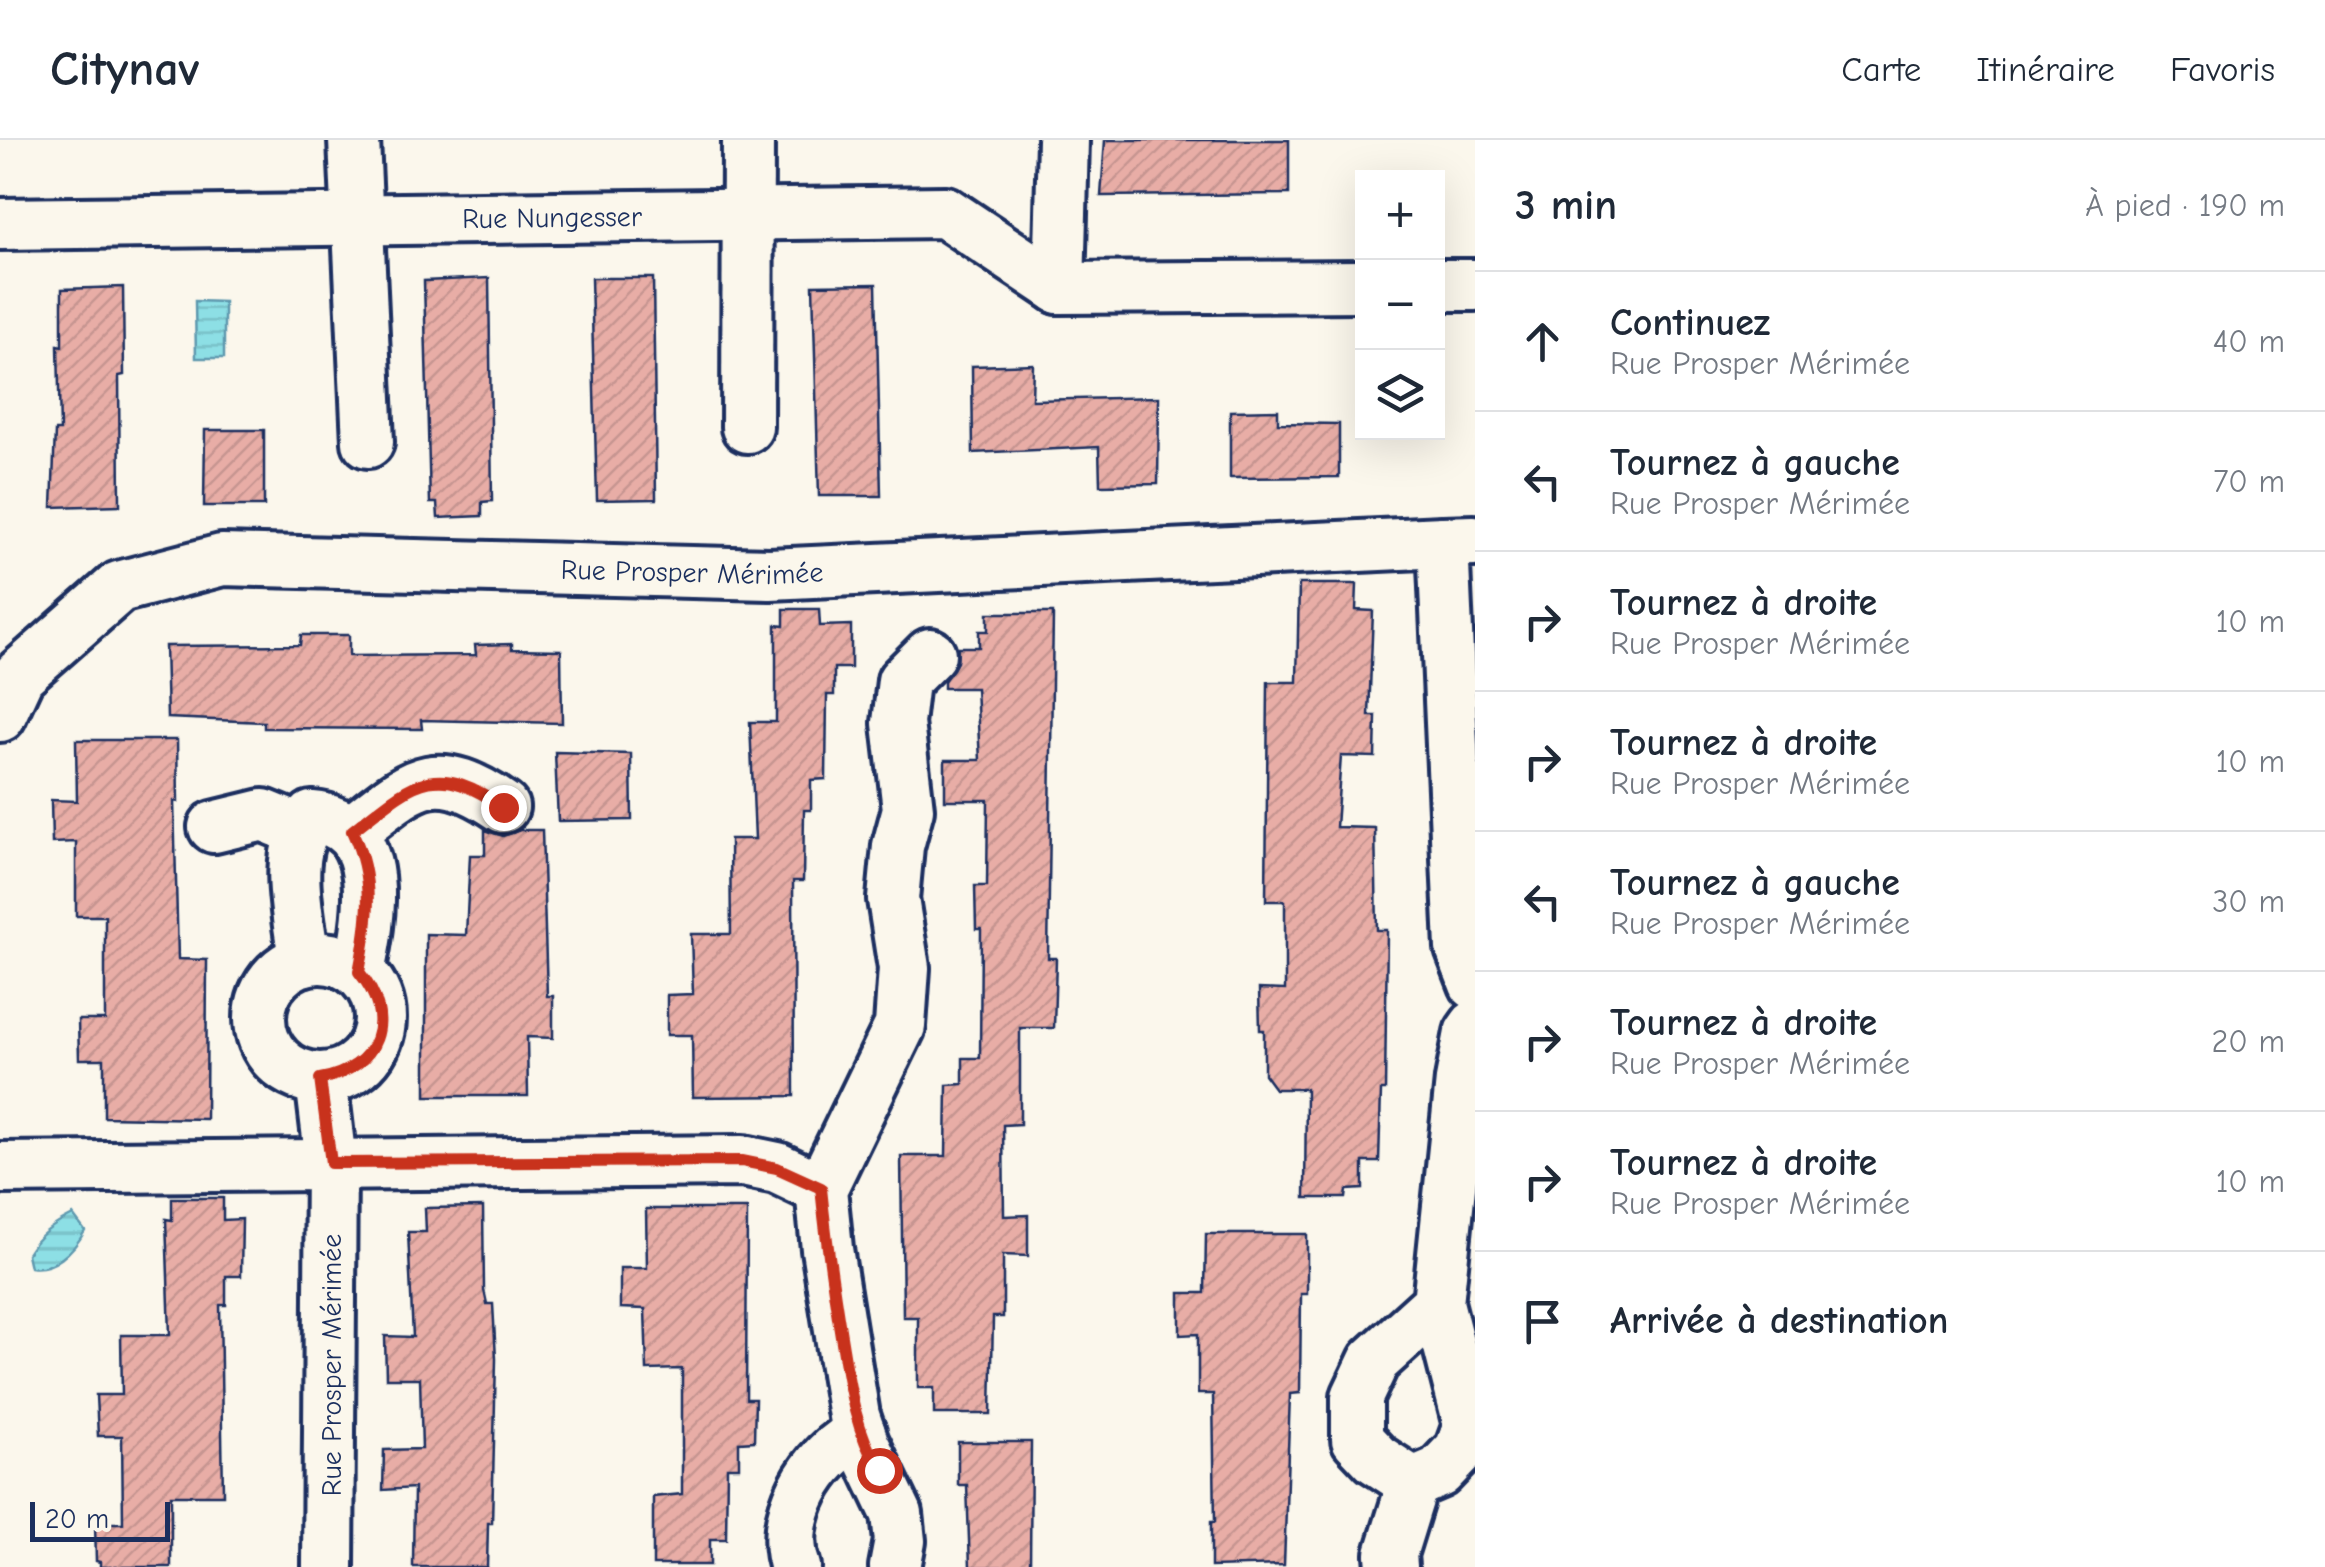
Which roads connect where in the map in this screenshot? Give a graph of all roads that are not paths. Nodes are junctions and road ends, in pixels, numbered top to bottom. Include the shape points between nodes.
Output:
1 (354, 140) edge
2 (748, 140) edge
3 (1063, 140) edge
4 (749, 215) junction
5 (358, 220) junction
6 (0, 224) edge
7 (1475, 285) edge
8 (1355, 286) edge
9 (1445, 286) edge
10 (1060, 288) junction
11 (747, 427) dead end
12 (368, 442) dead end
13 (1459, 541) edge
14 (930, 654) dead end
15 (0, 716) edge
16 (503, 807) dead end
17 (214, 827) dead end
18 (300, 830) junction
19 (352, 831) junction
20 (304, 960) junction
21 (359, 972) junction
22 (1475, 984) edge
23 (1475, 1026) edge
24 (320, 1079) junction
25 (331, 1163) junction
26 (0, 1168) edge
27 (821, 1188) junction
28 (1438, 1303) junction
29 (860, 1433) junction
30 (1413, 1483) junction
31 (328, 1567) edge
32 (795, 1567) edge
33 (895, 1567) edge
34 (1392, 1567) edge

1 - 5 street
2 - 4 street
3 - 10 street
4 - 5 street, Rue Nungesser
4 - 10 street, Rue Nungesser via 946,212
4 - 11 street
5 - 6 street, Rue Nungesser
5 - 12 street
7 - 9 street
8 - 10 street
13 - 15 street, Rue Prosper Mérimée via 770,574 222,560 118,587 20,675
13 - 22 street via 1461,948
14 - 27 street via 902,681 898,722 908,809 893,898 904,968 900,1026
16 - 19 street via 473,786 444,780 400,794
17 - 18 street via 263,815
18 - 19 street via 312,816 333,818
18 - 20 street via 294,871
19 - 21 street via 363,853 371,914
20 - 21 street via 343,962
20 - 24 street via 272,981 259,1017 270,1054 284,1067
21 - 24 street via 373,988 380,1029 360,1064
23 - 28 street via 1460,1080
24 - 25 street, Rue Prosper Mérimée
25 - 26 street
25 - 27 street via 742,1161
25 - 31 street, Rue Prosper Mérimée
27 - 29 street
28 - 30 street via 1468,1426 1460,1450 1439,1472
28 - 30 street via 1374,1361 1357,1397 1356,1439
29 - 32 street via 848,1438 801,1494 788,1547
29 - 33 street via 897,1514
30 - 34 street

